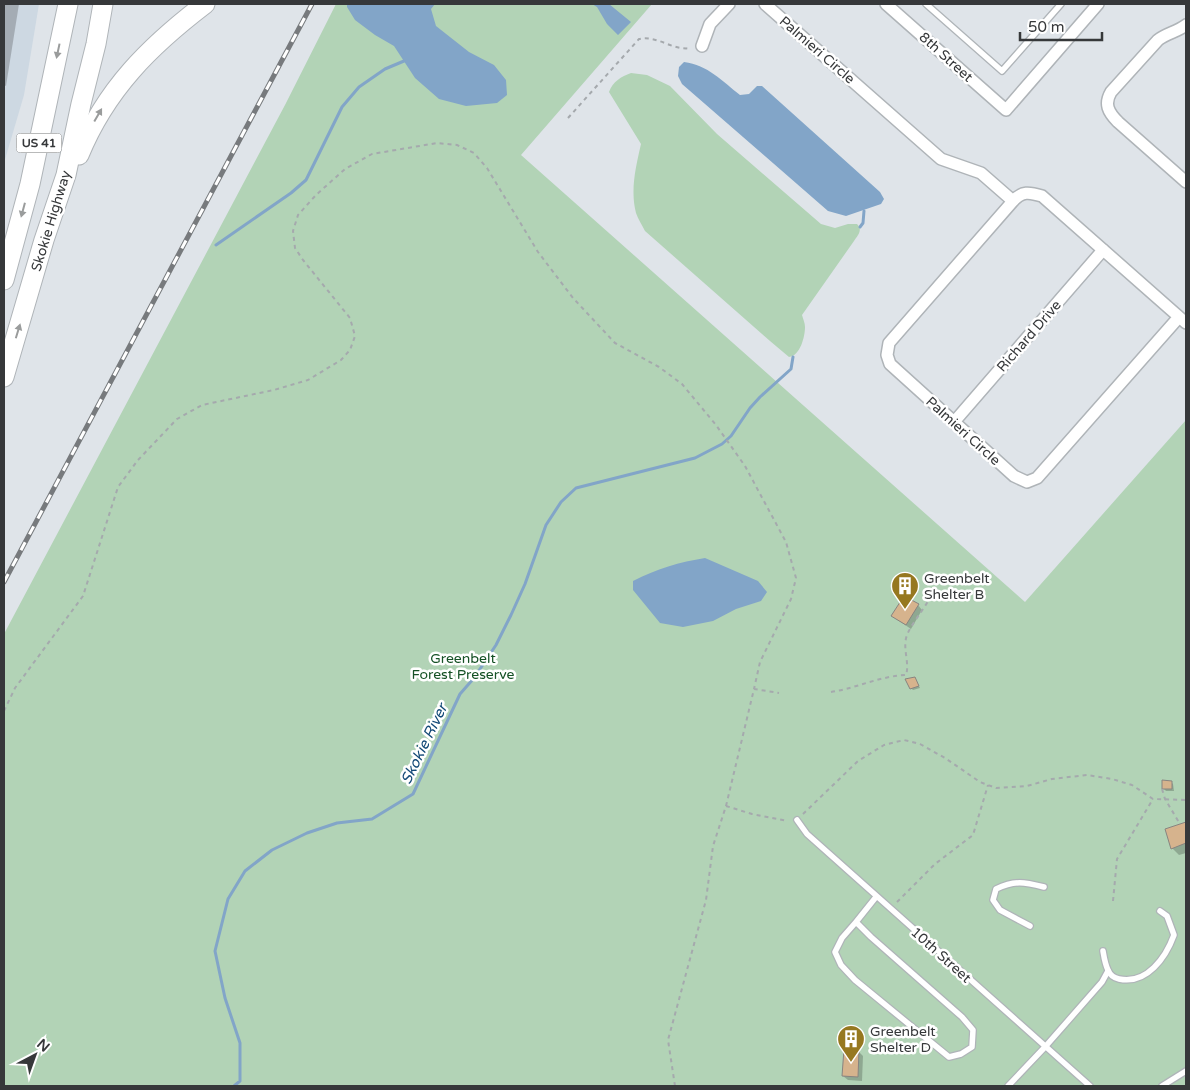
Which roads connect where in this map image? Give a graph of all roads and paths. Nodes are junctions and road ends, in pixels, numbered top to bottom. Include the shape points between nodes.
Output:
1 (68, 4) edge
2 (104, 4) edge
3 (205, 4) edge
4 (729, 4) edge
5 (765, 4) edge
6 (886, 4) edge
7 (926, 4) edge
8 (1061, 4) edge
9 (1098, 4) edge
10 (1184, 31) edge
11 (702, 46) joint
12 (568, 118) dead end
13 (1186, 182) edge
14 (1013, 202) junction
15 (44, 240) junction
16 (1103, 250) junction
17 (4, 280) edge
18 (1183, 320) edge
19 (4, 377) edge
20 (954, 422) junction
21 (928, 601) dead end
22 (754, 688) junction
23 (831, 692) dead end
24 (779, 693) dead end
25 (4, 712) edge
26 (988, 785) junction
27 (1162, 789) dead end
28 (1153, 799) junction
29 (1165, 799) junction
30 (1186, 800) edge
31 (726, 806) junction
32 (797, 820) junction
33 (1180, 824) dead end
34 (1044, 887) dead end
35 (876, 897) junction
36 (1113, 901) dead end
37 (890, 909) junction
38 (1160, 911) dead end
39 (856, 922) junction
40 (1030, 926) dead end
41 (1102, 951) dead end
42 (1108, 971) junction
43 (1045, 1047) junction
44 (1186, 1071) edge
45 (675, 1086) edge
46 (1008, 1086) edge
47 (1090, 1086) edge
48 (1162, 1086) edge

1 -> 17 highway, Skokie Highway / US 41 via 30,184
2 - 15 highway, Skokie Highway / US 41 via 66,175
15 -> 3 highway via 86,137 101,109 140,60
4 - 11 street via 710,24
5 - 14 street, Palmieri Circle via 941,159 981,173
6 - 9 street, 8th Street via 1006,110
7 - 8 lane via 1002,71
10 - 13 street via 1166,34 1158,40 1111,92 1107,106 1118,122
11 - 12 path via 684,49 657,39 639,39
14 - 16 street, Palmieri Circle via 1019,195 1032,193 1042,196
14 - 20 street, Palmieri Circle via 890,343 887,355 890,364
19 -> 15 highway, Skokie Highway / US 41
16 - 18 street, Palmieri Circle
16 - 20 street, Richard Drive
18 - 20 street, Palmieri Circle via 1037,478 1027,482 1014,476
21 - 23 path via 907,636 906,675
22 - 24 path
22 - 25 path via 760,662 791,599 796,578 786,542 745,466 682,384 615,343 573,298 538,252 488,168 474,152 437,142 372,154 345,169 298,215 293,231 295,248 350,318 355,336 350,350 341,360 308,380 202,405 177,419 138,460 118,487 83,596 15,688
22 - 31 path
26 - 28 path via 996,788 1028,786 1087,775 1132,785
26 - 32 path via 920,744 904,740 884,745 858,761
26 - 37 path via 973,835 935,864
27 - 29 path
28 - 29 path
28 - 36 path via 1116,858
29 - 30 path
29 - 33 path
31 - 32 path via 776,819
31 - 45 path via 713,846 706,900 668,1040
32 - 35 lane, 10th Street via 807,834
34 - 40 lane via 1010,882 996,889 993,900 1000,910
35 - 37 lane, 10th Street
35 - 39 lane
37 - 43 lane, 10th Street
38 - 42 lane via 1167,916 1174,935 1169,949 1156,965 1141,977 1125,980
39 - 39 lane via 835,952 841,965 949,1057 972,1047 973,1030 962,1017
41 - 42 lane
42 - 43 lane
43 - 46 lane
43 - 47 lane, 10th Street
44 - 48 lane

